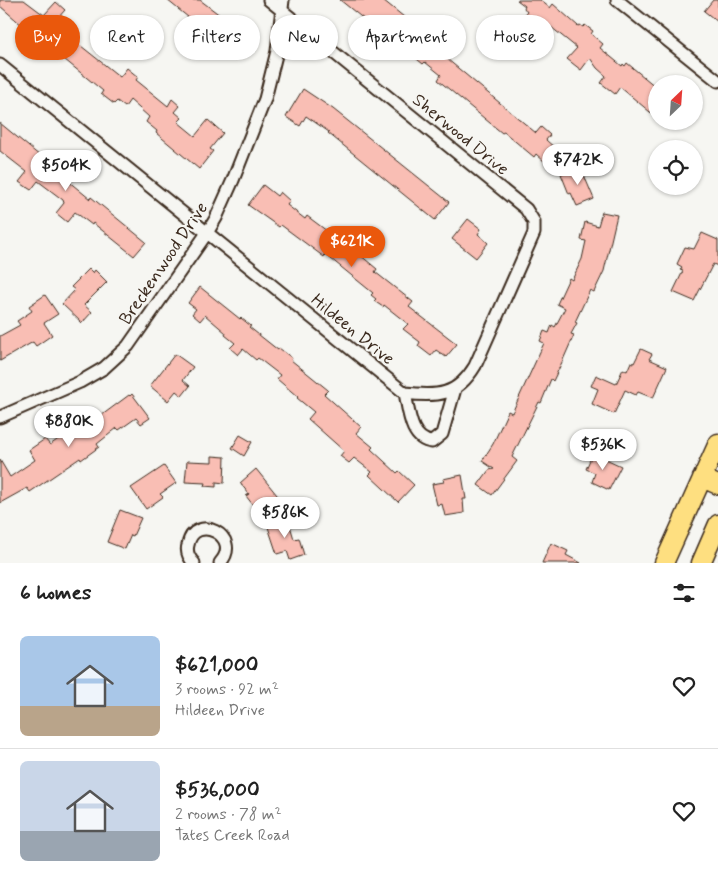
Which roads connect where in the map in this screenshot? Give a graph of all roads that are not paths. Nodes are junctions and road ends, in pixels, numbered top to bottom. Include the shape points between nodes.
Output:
1 (268, 0) edge
2 (618, 0) edge
3 (283, 6) edge
4 (0, 65) edge
5 (718, 81) edge
6 (207, 233) junction
7 (458, 387) junction
8 (405, 393) junction
9 (0, 417) edge
10 (718, 443) edge
11 (710, 482) edge
12 (718, 524) edge
13 (194, 563) edge
14 (220, 563) edge
15 (664, 563) edge
16 (701, 563) edge

1 - 3 street, Sherwood Drive
2 - 5 street
3 - 6 street, Breckenwood Drive via 277,51 265,99 233,180
3 - 7 street, Sherwood Drive via 532,217 534,233 523,259 475,366
4 - 6 street, Hildeen Drive
6 - 8 street, Hildeen Drive
6 - 9 street, Breckenwood Drive via 128,346 112,362 80,382
7 - 8 street via 433,395
7 - 8 street via 442,434 432,442 416,433
10 - 11 main road
11 - 15 main road
12 - 16 main road
13 - 14 street via 188,554 188,542 196,532 208,529 220,534 224,540 226,553

